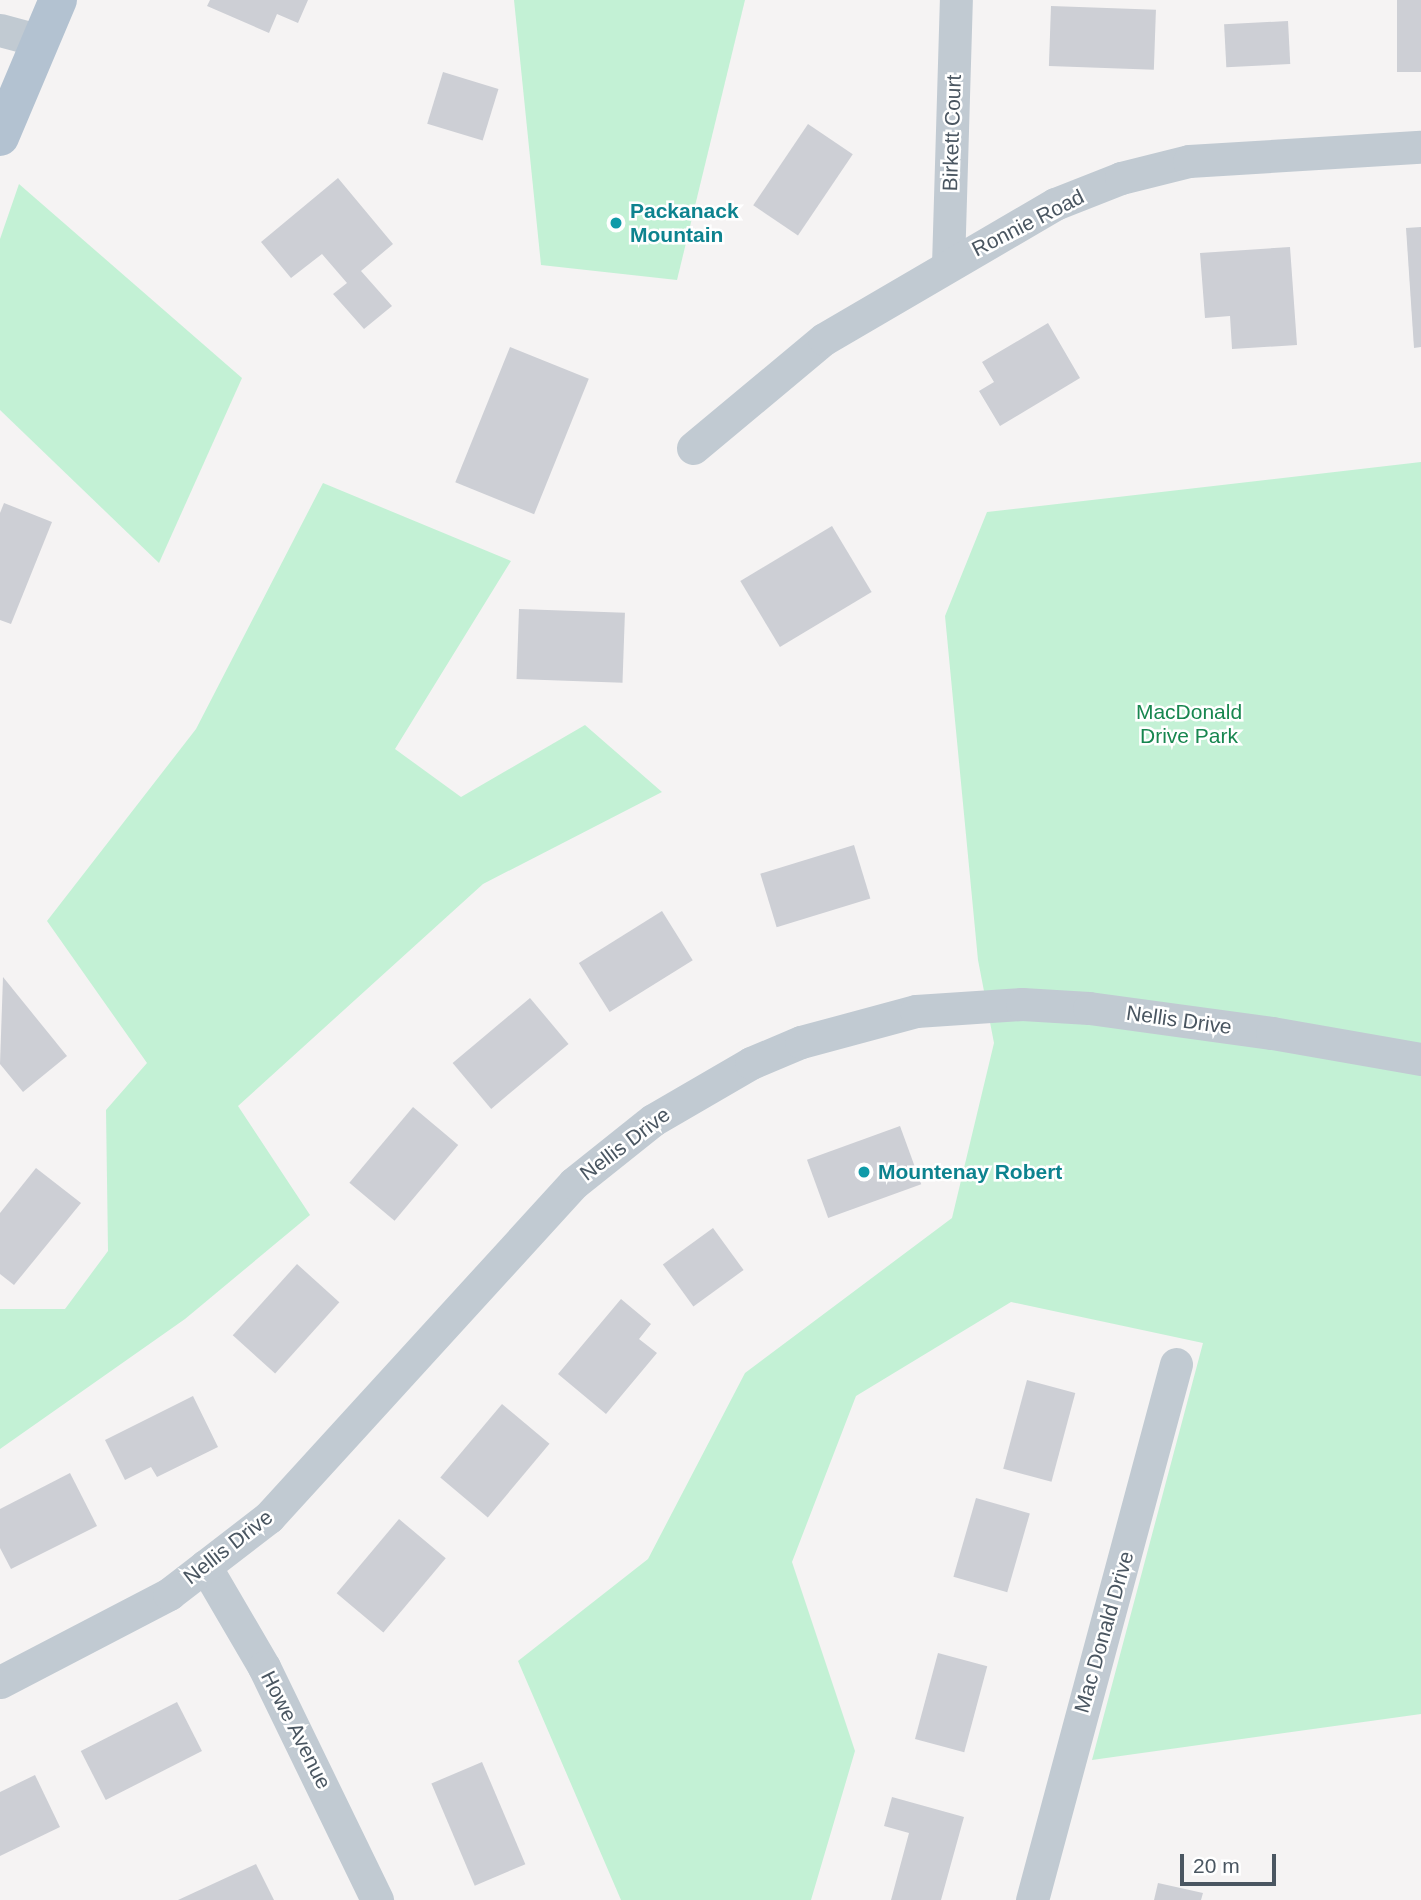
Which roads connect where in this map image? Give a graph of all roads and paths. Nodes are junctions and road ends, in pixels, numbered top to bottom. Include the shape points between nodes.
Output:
1 (58, 0) edge
2 (956, 0) edge
3 (0, 30) edge
4 (41, 41) junction
5 (0, 137) edge
6 (1421, 147) edge
7 (948, 265) junction
8 (693, 448) dead end
9 (1421, 1059) edge
10 (1176, 1364) dead end
11 (205, 1566) junction
12 (0, 1682) edge
13 (377, 1900) edge
14 (1032, 1900) edge

1 - 4 main road
2 - 7 street, Birkett Court
3 - 4 street
4 - 5 main road
6 - 7 street, Ronnie Road via 1234,155 1121,178 1055,204
7 - 8 street, Ronnie Road via 824,339
9 - 11 street, Nellis Drive via 1259,1031 1089,1008 1022,1004 916,1011 776,1052 653,1120 573,1183 287,1498
10 - 14 street, Mac Donald Drive
11 - 12 street, Nellis Drive via 128,1616
11 - 13 street, Howe Avenue via 271,1679

